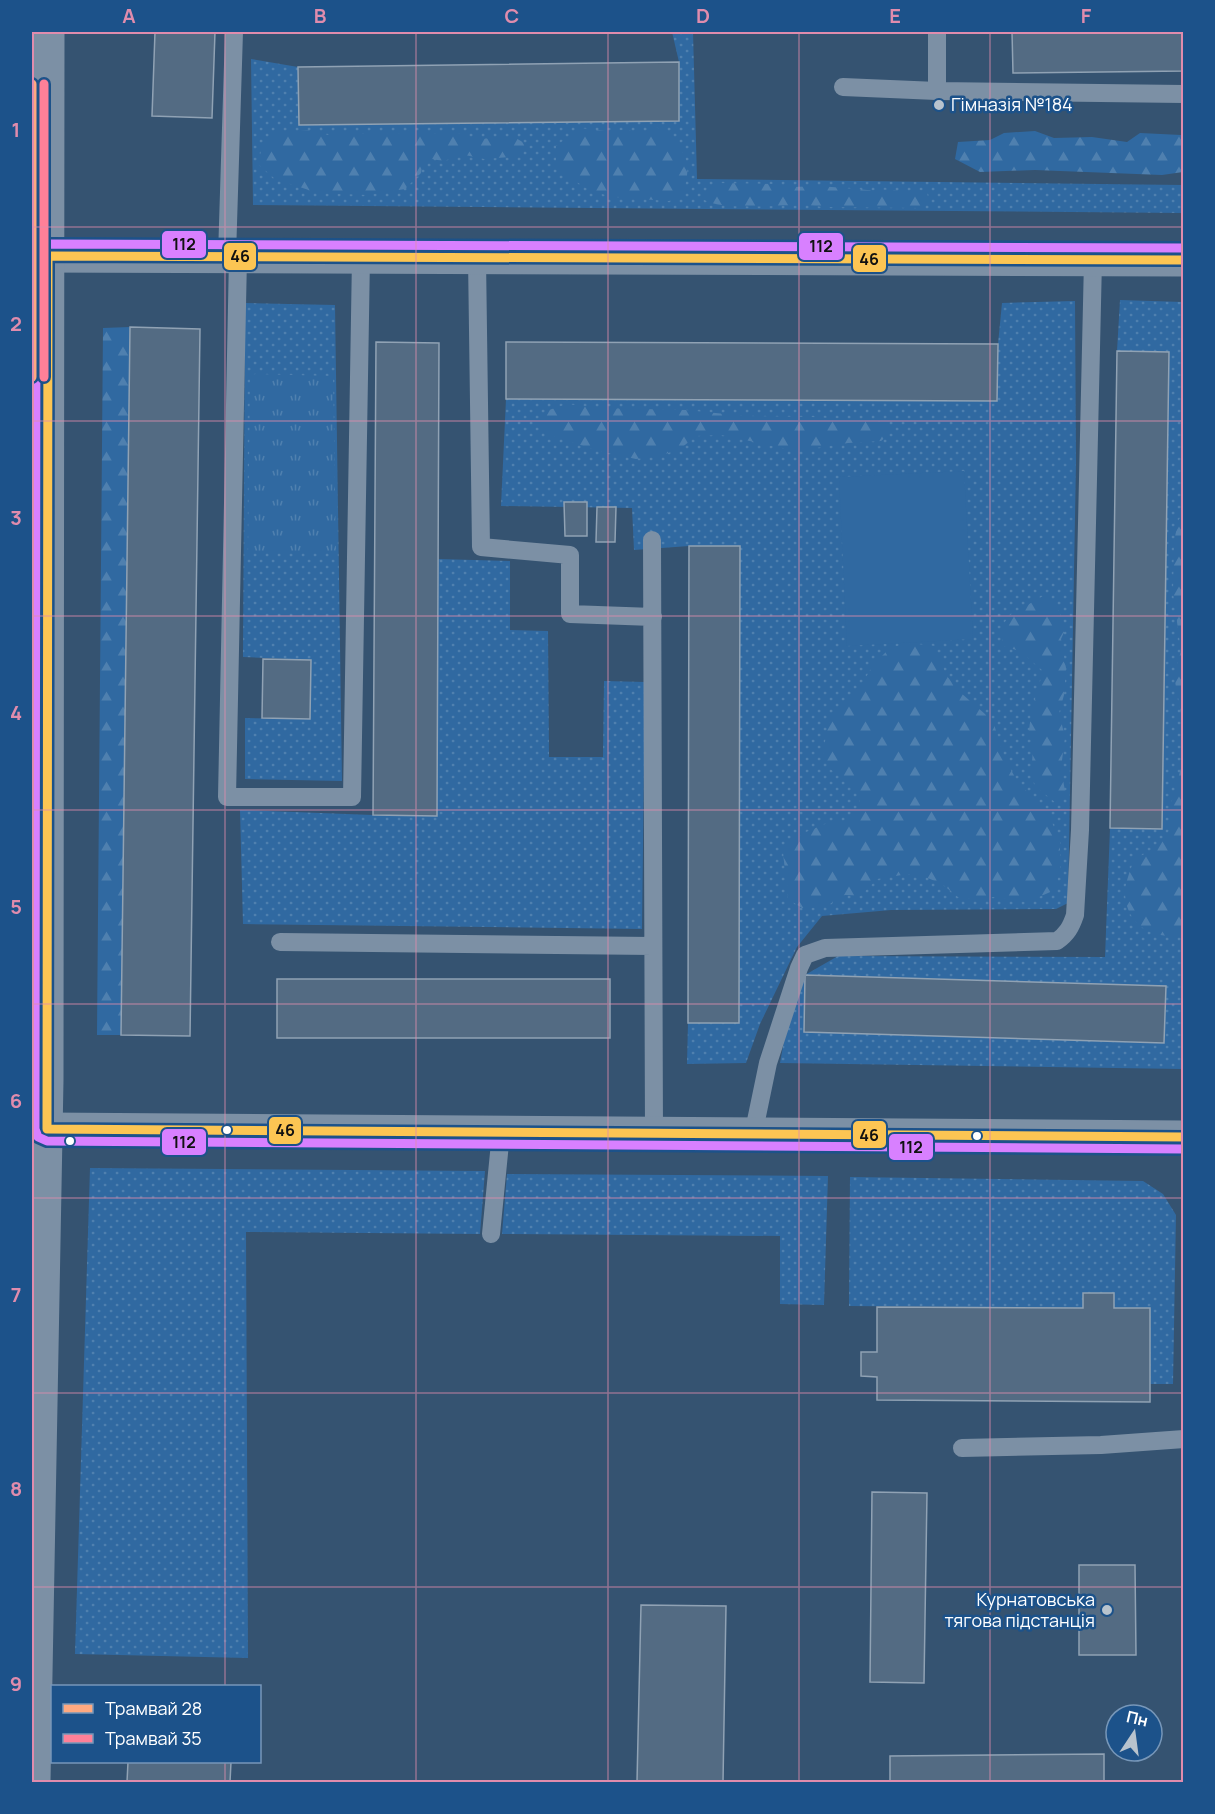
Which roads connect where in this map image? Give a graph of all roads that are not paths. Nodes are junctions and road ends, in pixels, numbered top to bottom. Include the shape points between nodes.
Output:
1 (48, 32) edge
2 (234, 32) edge
3 (937, 32) edge
4 (843, 87) dead end
5 (937, 91) junction
6 (1184, 94) edge
7 (40, 256) edge
8 (232, 256) junction
9 (361, 257) junction
10 (477, 258) junction
11 (1093, 260) junction
12 (1184, 260) edge
13 (652, 540) dead end
14 (653, 617) junction
15 (280, 942) dead end
16 (653, 946) junction
17 (47, 1128) junction
18 (501, 1133) junction
19 (654, 1134) junction
20 (753, 1135) junction
21 (1184, 1137) edge
22 (491, 1234) dead end
23 (1184, 1439) edge
24 (962, 1448) dead end
25 (34, 1782) edge

1 - 7 street
2 - 8 lane
3 - 5 lane
4 - 5 lane
5 - 6 lane
7 - 8 street
7 - 17 street
8 - 9 street
8 - 9 lane via 227,797 352,797
9 - 10 street
10 - 11 street
10 - 14 lane via 481,547 570,555 570,614
11 - 12 street
11 - 20 lane via 1080,830 1071,927 1057,941 825,948 805,955 768,1063
13 - 14 lane
14 - 16 lane
15 - 16 lane
16 - 19 lane
17 - 18 street
17 - 25 street
18 - 19 street
18 - 22 lane
19 - 20 street
20 - 21 street
23 - 24 lane

